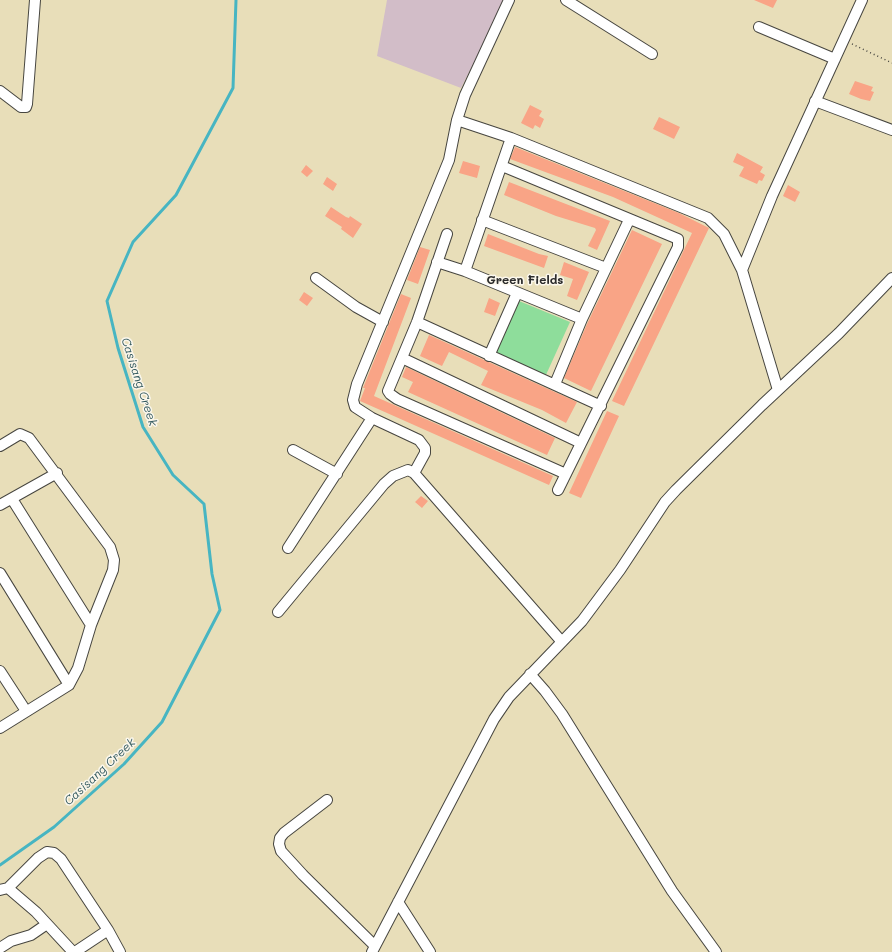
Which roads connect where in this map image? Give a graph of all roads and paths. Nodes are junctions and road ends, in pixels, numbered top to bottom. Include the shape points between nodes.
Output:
1 (35, 0) edge
2 (510, 0) edge
3 (566, 0) edge
4 (862, 0) edge
5 (759, 27) dead end
6 (843, 40) junction
7 (652, 54) dead end
8 (835, 59) junction
9 (892, 62) edge
10 (0, 91) edge
11 (815, 101) junction
12 (457, 120) junction
13 (892, 130) edge
14 (511, 138) junction
15 (502, 166) junction
16 (482, 220) junction
17 (629, 220) junction
18 (447, 234) dead end
19 (437, 262) junction
20 (606, 268) junction
21 (465, 270) junction
22 (742, 270) junction
23 (316, 278) dead end
24 (892, 278) edge
25 (517, 293) junction
26 (582, 319) junction
27 (383, 322) junction
28 (416, 322) junction
29 (488, 356) junction
30 (402, 358) junction
31 (555, 384) junction
32 (778, 390) junction
33 (601, 406) junction
34 (372, 418) junction
35 (581, 443) junction
36 (0, 446) edge
37 (293, 450) dead end
38 (57, 473) junction
39 (414, 473) junction
40 (337, 474) junction
41 (566, 474) junction
42 (558, 490) dead end
43 (12, 499) junction
44 (0, 506) edge
45 (288, 548) dead end
46 (0, 573) edge
47 (278, 612) dead end
48 (91, 625) junction
49 (562, 642) junction
50 (0, 671) edge
51 (530, 674) junction
52 (69, 685) junction
53 (26, 711) junction
54 (0, 728) edge
55 (327, 800) dead end
56 (4, 889) edge
57 (398, 902) junction
58 (47, 924) junction
59 (108, 930) junction
60 (0, 948) edge
61 (373, 949) edge
62 (74, 952) edge
63 (120, 952) edge
64 (430, 952) edge
65 (716, 952) edge

1 - 10 street via 27,104 24,108 21,107
2 - 12 street via 465,95
3 - 7 street
4 - 6 street
5 - 8 street
6 - 8 street
6 - 9 path
8 - 11 street
11 - 13 street
11 - 22 street
12 - 14 street
12 - 27 street via 449,160
14 - 15 street
14 - 22 street via 708,218 724,234
15 - 16 street
15 - 17 street
16 - 20 street
16 - 21 street
17 - 20 street
17 - 33 street via 678,239 678,247
18 - 19 street
19 - 21 street
19 - 28 street
20 - 26 street
21 - 25 street
22 - 32 street
23 - 27 street
24 - 32 street
25 - 26 street
25 - 29 street
26 - 31 street
27 - 34 street via 357,384 353,400 355,407
28 - 29 street
28 - 30 street
29 - 31 street
30 - 35 street
30 - 41 street via 388,391 392,396
31 - 33 street
32 - 49 street via 665,502 620,570 582,621
33 - 35 street
34 - 39 street via 414,436 423,444 425,453
34 - 40 street
35 - 41 street
36 - 38 street via 20,434 25,435
37 - 40 street
38 - 43 street
38 - 48 street via 113,553 113,570
39 - 47 street via 403,471 384,484
39 - 49 street
40 - 45 street
41 - 42 street
43 - 44 street
43 - 48 street
46 - 52 street
48 - 52 street via 78,668
49 - 51 street
50 - 53 street
51 - 57 street via 509,697 494,719
51 - 65 street via 562,714 672,891
52 - 53 street
53 - 54 street
55 - 61 street via 280,838 281,851
56 - 58 street via 36,912
56 - 59 street via 38,858 47,852 54,853 61,859
57 - 61 street
57 - 64 street
58 - 60 street via 31,935 11,941
58 - 62 street
59 - 62 street
59 - 63 street

